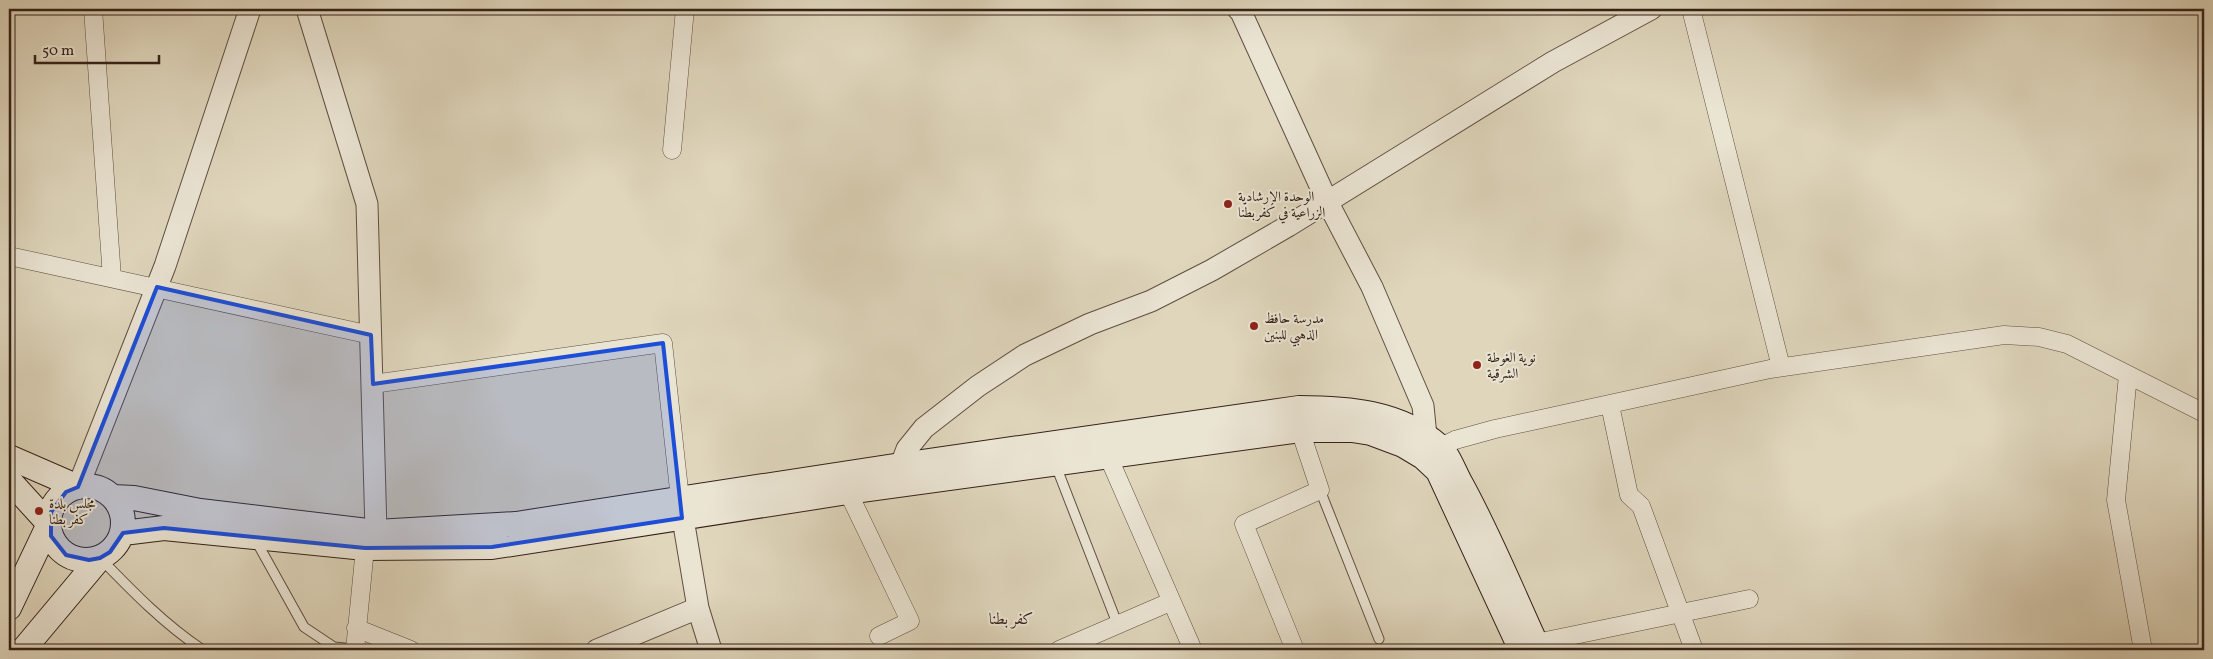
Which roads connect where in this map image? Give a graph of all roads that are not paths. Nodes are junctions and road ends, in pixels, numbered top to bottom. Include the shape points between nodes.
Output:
1 (93, 9) edge
2 (250, 9) edge
3 (307, 9) edge
4 (685, 9) edge
5 (1238, 9) edge
6 (1651, 9) edge
7 (1691, 9) edge
8 (672, 150) dead end
9 (1327, 201) junction
10 (9, 256) edge
11 (112, 278) junction
12 (157, 287) junction
13 (372, 335) junction
14 (1781, 368) junction
15 (2128, 375) junction
16 (373, 384) junction
17 (1610, 405) junction
18 (2204, 413) edge
19 (1300, 430) junction
20 (1433, 442) junction
21 (1108, 456) junction
22 (9, 457) edge
23 (1055, 463) junction
24 (901, 465) junction
25 (9, 480) edge
26 (78, 487) junction
27 (1320, 490) junction
28 (848, 492) junction
29 (113, 497) junction
30 (681, 508) junction
31 (49, 524) junction
32 (123, 533) junction
33 (253, 537) junction
34 (370, 540) junction
35 (100, 558) junction
36 (1749, 599) dead end
37 (1170, 602) junction
38 (9, 608) edge
39 (698, 608) junction
40 (1681, 613) junction
41 (1117, 623) junction
42 (356, 628) junction
43 (879, 636) dead end
44 (1379, 639) dead end
45 (1084, 645) edge
46 (1532, 648) edge
47 (23, 650) edge
48 (203, 650) edge
49 (355, 650) edge
50 (411, 650) edge
51 (597, 650) edge
52 (711, 650) edge
53 (1058, 650) edge
54 (1193, 650) edge
55 (1295, 650) edge
56 (1694, 650) edge
57 (2143, 650) edge

1 - 11 street
2 - 12 street
3 - 13 street via 367,204
4 - 8 street
5 - 9 street
6 - 9 street via 1553,62
7 - 14 street
9 - 20 street via 1372,287 1423,406
9 - 24 street via 1212,270 1151,301 1090,324 1024,355 924,428 907,449
10 - 11 street
11 - 12 street
12 - 13 street
12 - 26 street
13 - 16 street
14 - 15 street via 2004,335 2039,337 2067,344
14 - 17 street
15 - 18 street
15 - 57 street via 2116,500
16 - 30 street via 663,342
16 - 34 street
17 - 20 street via 1455,440
17 - 40 street via 1629,496 1641,506
19 - 21 main road
19 - 27 street
19 - 46 main road via 1371,433 1403,445 1438,471
20 - 24 main road via 1393,420 1369,413 1341,408 1299,408
20 - 46 main road via 1476,513
21 - 23 main road
21 - 37 street
22 - 26 main road
23 - 28 main road
23 - 41 lane
24 - 30 main road
25 - 31 main road
26 - 29 main road via 102,489
26 - 31 main road via 56,501
27 - 44 lane
27 - 55 street via 1244,524
28 - 30 main road
28 - 43 street via 910,621
29 - 32 main road via 122,514
29 - 34 main road
30 - 34 main road
30 - 39 street
31 - 35 main road via 54,541 66,554 77,559
31 - 38 main road
32 - 33 main road via 164,528
32 - 35 main road via 118,544
33 - 34 main road
33 - 49 lane via 304,626 334,647
34 - 42 street
35 - 47 main road
35 - 48 lane via 128,587
36 - 40 street
37 - 41 street
37 - 54 street
39 - 51 street
39 - 52 street
40 - 46 street
40 - 56 street
41 - 45 street
42 - 49 street
42 - 50 street
45 - 53 street

